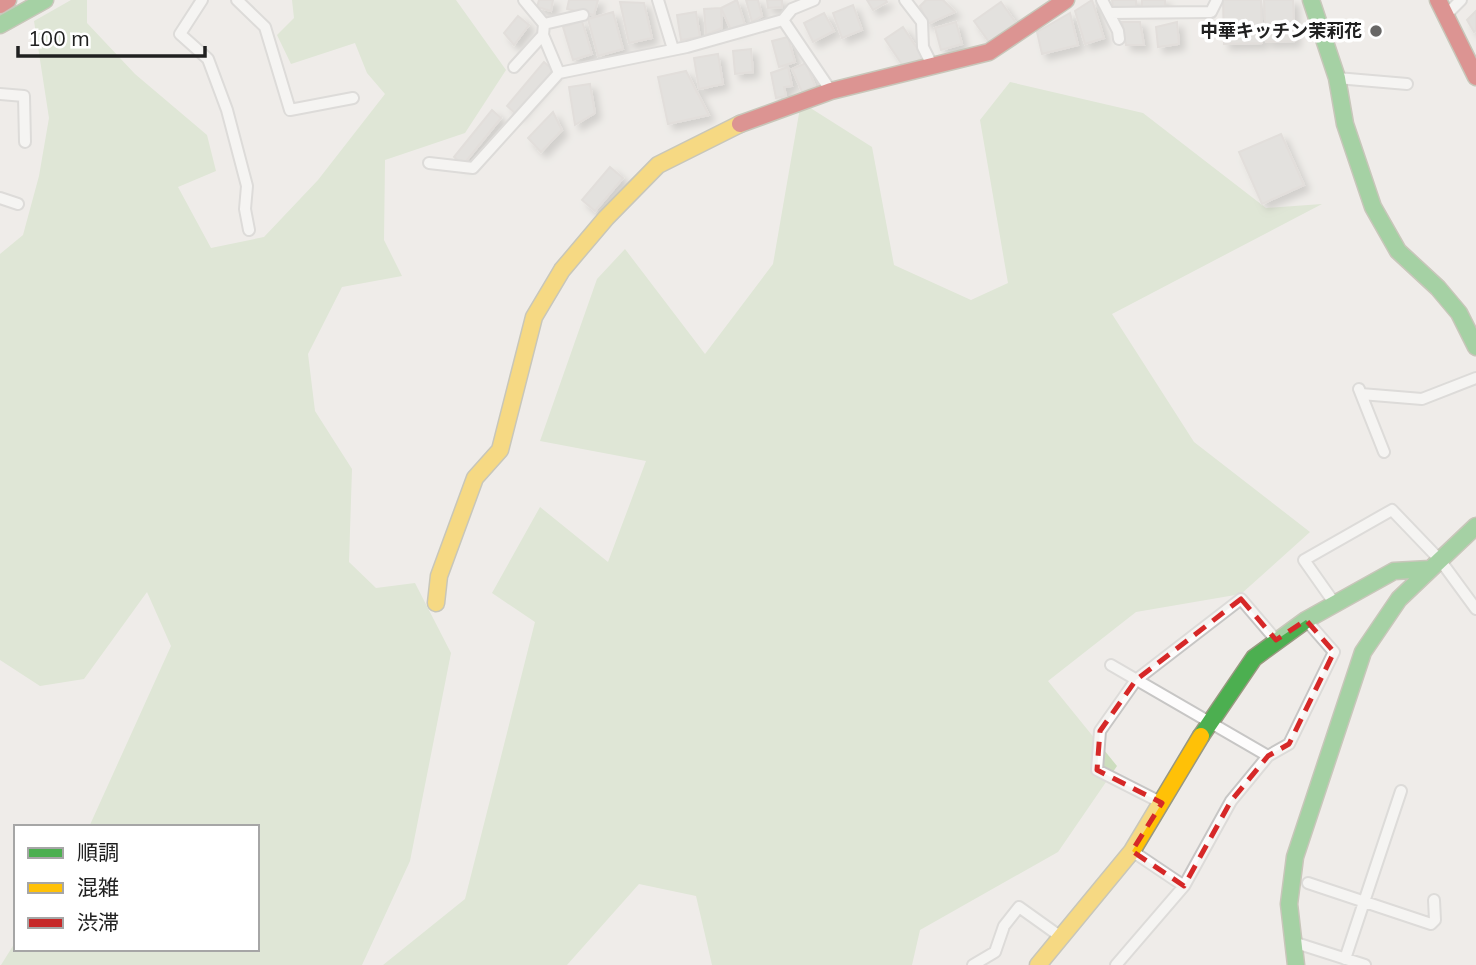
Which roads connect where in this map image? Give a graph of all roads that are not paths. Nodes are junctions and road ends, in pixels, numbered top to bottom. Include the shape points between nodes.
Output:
1 (8, 0) edge
2 (45, 0) edge
3 (202, 0) edge
4 (237, 0) edge
5 (524, 0) edge
6 (658, 0) edge
7 (814, 0) edge
8 (905, 0) edge
9 (1066, 0) edge
10 (1102, 0) edge
11 (1217, 0) edge
12 (1311, 0) edge
13 (1438, 0) edge
14 (1461, 0) edge
15 (0, 5) edge
16 (1109, 13) junction
17 (583, 15) dead end
18 (1446, 15) junction
19 (783, 20) junction
20 (0, 24) edge
21 (543, 30) junction
22 (1119, 40) dead end
23 (673, 49) junction
24 (933, 66) junction
25 (514, 67) dead end
26 (559, 73) junction
27 (1476, 77) edge
28 (1337, 78) junction
29 (1407, 84) dead end
30 (831, 91) junction
31 (0, 94) edge
32 (353, 98) dead end
33 (25, 142) dead end
34 (429, 163) dead end
35 (0, 198) edge
36 (18, 204) dead end
37 (249, 230) dead end
38 (1476, 347) edge
39 (1476, 379) edge
40 (1384, 452) dead end
41 (1476, 526) edge
42 (1435, 565) junction
43 (436, 603) dead end
44 (1335, 604) junction
45 (1476, 609) edge
46 (1306, 620) junction
47 (1276, 640) junction
48 (1111, 665) dead end
49 (1136, 680) junction
50 (1209, 722) junction
51 (1268, 756) junction
52 (1401, 791) dead end
53 (1162, 803) junction
54 (1132, 852) junction
55 (1308, 883) dead end
56 (1184, 886) junction
57 (1434, 900) dead end
58 (1364, 902) junction
59 (1061, 937) junction
60 (1293, 942) junction
61 (1345, 959) junction
62 (973, 965) edge
63 (1038, 965) edge
64 (1116, 965) edge
65 (1296, 965) edge
66 (1365, 965) edge

1 - 15 main road
2 - 20 main road
3 - 37 street via 180,34 208,59 227,110 247,186
4 - 32 street via 265,27 290,110
5 - 21 street
6 - 23 street
7 - 19 street via 792,9
8 - 24 street via 922,22 923,47
9 - 24 main road via 989,52
10 - 16 street
11 - 16 street via 1211,12
12 - 28 main road
13 - 18 main road
14 - 18 street
16 - 22 street
17 - 21 street
18 - 27 main road
19 - 23 street
19 - 30 street
21 - 25 street
21 - 26 street
23 - 26 street
24 - 30 main road
26 - 34 street via 473,168
28 - 29 street
28 - 38 main road via 1345,124 1386,232 1398,251 1459,313
30 - 43 main road via 759,115 658,164 562,270 534,317 500,450 475,478 439,576
31 - 33 street via 24,96
35 - 36 street
39 - 40 street via 1422,399 1360,391
41 - 42 main road
42 - 44 main road via 1394,571
42 - 44 street via 1392,510 1304,560
42 - 45 street
42 - 60 main road via 1390,608 1363,652 1295,857 1289,904
44 - 46 main road
46 - 47 main road
46 - 51 street via 1334,652 1289,744
47 - 49 street via 1241,599
47 - 50 main road via 1234,681
48 - 49 street
49 - 50 street
49 - 53 street via 1100,730 1097,770
50 - 51 street
50 - 53 main road
51 - 56 street via 1231,801
52 - 58 street
53 - 54 main road
54 - 56 street
54 - 59 main road
55 - 58 street
56 - 64 street
57 - 58 street via 1431,924
58 - 61 street
59 - 62 street via 1019,907 1004,926 995,952
59 - 63 main road
60 - 61 street
60 - 65 main road
61 - 66 street

